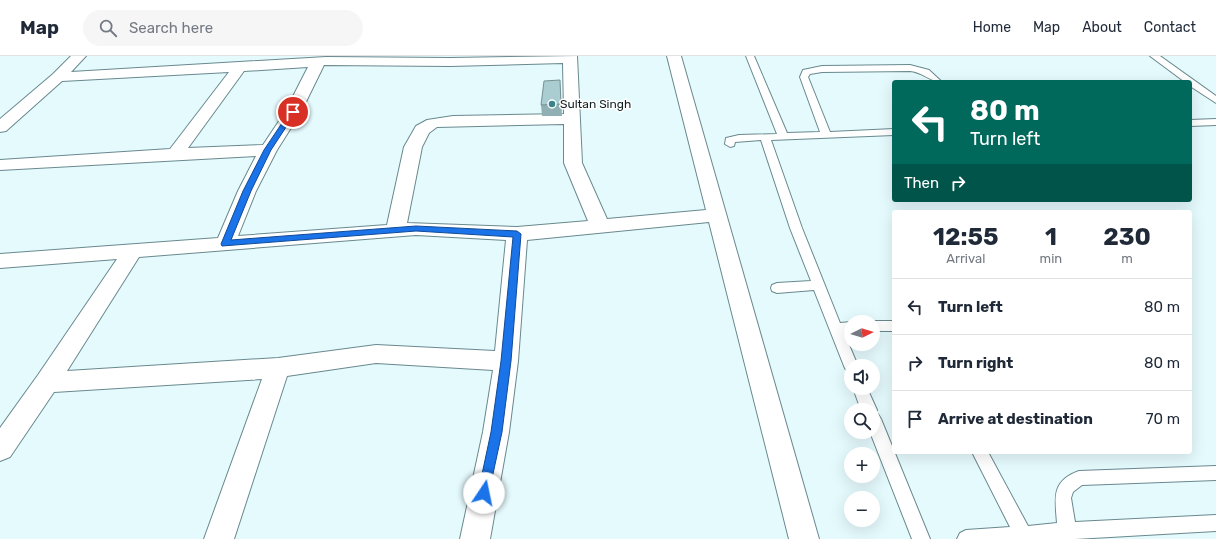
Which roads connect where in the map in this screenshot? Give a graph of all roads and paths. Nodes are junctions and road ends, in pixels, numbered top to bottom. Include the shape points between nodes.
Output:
1 (79, 56) edge
2 (674, 56) edge
3 (750, 56) edge
4 (1154, 56) edge
5 (570, 57) edge
6 (318, 62) junction
7 (240, 68) junction
8 (58, 77) junction
9 (936, 80) edge
10 (1188, 80) edge
11 (1192, 83) edge
12 (1216, 100) edge
13 (571, 119) junction
14 (1216, 122) edge
15 (1192, 123) edge
16 (0, 127) edge
17 (892, 132) edge
18 (826, 134) junction
19 (784, 136) junction
20 (766, 137) junction
21 (730, 144) dead end
22 (268, 150) junction
23 (175, 154) junction
24 (0, 165) edge
25 (716, 215) junction
26 (600, 225) junction
27 (396, 230) junction
28 (517, 234) junction
29 (225, 244) junction
30 (133, 251) junction
31 (0, 261) edge
32 (819, 285) junction
33 (778, 288) dead end
34 (880, 326) edge
35 (892, 326) edge
36 (836, 328) junction
37 (844, 328) edge
38 (849, 359) edge
39 (506, 361) junction
40 (278, 368) junction
41 (47, 382) junction
42 (880, 436) edge
43 (0, 449) edge
44 (981, 454) edge
45 (1216, 473) edge
46 (1216, 523) edge
47 (1067, 531) junction
48 (1023, 534) junction
49 (219, 539) edge
50 (475, 539) edge
51 (804, 539) edge
52 (921, 539) edge
53 (966, 539) edge

1 - 8 street
2 - 25 street
3 - 19 lane
4 - 10 lane
5 - 6 street via 450,62
5 - 13 street
6 - 7 street
6 - 22 street via 293,112
7 - 8 street
7 - 23 street
8 - 16 street
9 - 18 lane via 929,72 918,68 822,69 806,72 804,77
11 - 12 lane
13 - 26 street via 573,163
13 - 27 street via 433,123 422,130 413,147
14 - 15 lane
17 - 18 lane
18 - 19 lane
19 - 20 lane
20 - 21 lane via 739,138 730,140
20 - 32 lane via 796,228
22 - 23 street
22 - 29 street via 247,191
23 - 24 street
25 - 26 street
25 - 51 street
26 - 28 street
27 - 28 street
27 - 29 street
28 - 39 street
29 - 30 street
30 - 31 street
30 - 41 street
32 - 33 lane
32 - 36 lane
34 - 35 lane
36 - 37 lane
36 - 38 lane
39 - 40 street via 376,354
39 - 50 street via 496,432
40 - 41 street
40 - 49 street
41 - 43 street
42 - 52 lane
44 - 48 lane
45 - 47 lane via 1079,478 1066,487 1064,498
46 - 47 lane
47 - 48 lane
48 - 53 lane

